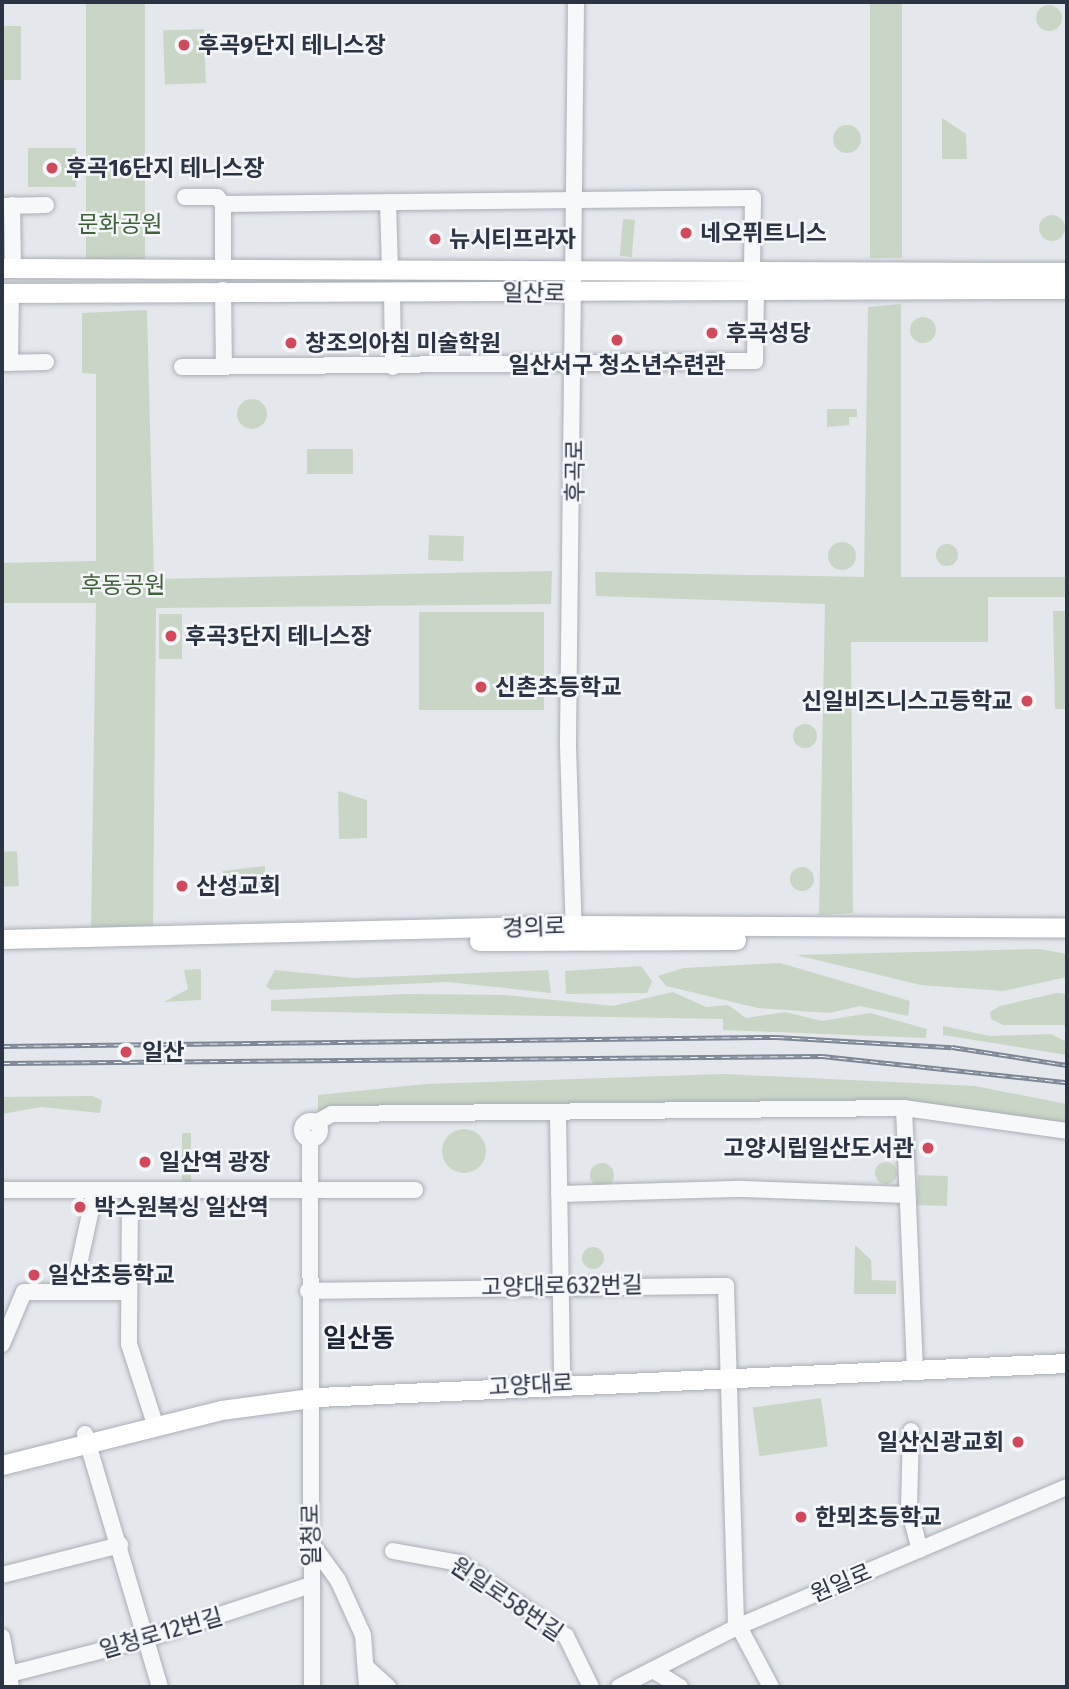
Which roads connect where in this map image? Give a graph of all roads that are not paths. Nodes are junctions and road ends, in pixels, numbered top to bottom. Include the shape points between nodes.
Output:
1 (576, 2) edge
2 (185, 197) dead end
3 (575, 198) junction
4 (388, 202) junction
5 (223, 204) junction
6 (46, 205) dead end
7 (7, 206) edge
8 (7, 268) edge
9 (223, 269) junction
10 (752, 269) junction
11 (390, 270) junction
12 (576, 271) junction
13 (1067, 272) edge
14 (756, 289) junction
15 (1067, 289) edge
16 (223, 290) junction
17 (392, 291) junction
18 (6, 293) edge
19 (577, 294) junction
20 (46, 362) dead end
21 (6, 363) edge
22 (182, 366) dead end
23 (224, 366) junction
24 (576, 367) junction
25 (393, 368) junction
26 (1067, 928) edge
27 (574, 933) junction
28 (1067, 938) edge
29 (2, 939) edge
30 (2, 944) edge
31 (904, 1108) junction
32 (558, 1114) junction
33 (1067, 1131) edge
34 (415, 1189) dead end
35 (2, 1190) edge
36 (130, 1190) junction
37 (307, 1190) junction
38 (95, 1191) junction
39 (559, 1194) junction
40 (907, 1195) junction
41 (560, 1286) junction
42 (307, 1290) junction
43 (73, 1292) junction
44 (129, 1292) junction
45 (2, 1344) edge
46 (1067, 1357) edge
47 (1067, 1363) edge
48 (915, 1365) junction
49 (731, 1371) junction
50 (562, 1376) junction
51 (309, 1390) junction
52 (154, 1423) junction
53 (911, 1431) dead end
54 (87, 1439) junction
55 (2, 1457) edge
56 (2, 1465) edge
57 (1067, 1487) edge
58 (311, 1543) junction
59 (120, 1545) junction
60 (920, 1550) junction
61 (393, 1551) dead end
62 (2, 1575) edge
63 (311, 1585) junction
64 (737, 1627) junction
65 (2, 1637) edge
66 (150, 1638) junction
67 (366, 1667) junction
68 (653, 1670) junction
69 (7, 1679) edge
70 (160, 1687) edge
71 (312, 1687) edge
72 (366, 1687) edge
73 (388, 1687) edge
74 (591, 1687) edge
75 (619, 1687) edge
76 (680, 1687) edge
77 (771, 1687) edge

1 - 3 street, 후곡로
2 - 5 street via 217,197
3 - 4 street
3 - 10 street via 753,198
3 - 12 street, 후곡로
4 - 5 street
4 - 11 street
5 - 9 street
6 - 7 street
7 - 8 street
8 - 9 main road, 일산로
9 - 11 main road, 일산로
10 - 12 main road, 일산로
10 - 13 main road, 일산로
11 - 12 main road, 일산로
12 - 19 street, 후곡로
14 - 15 main road, 일산로
14 - 19 main road, 일산로
14 - 24 street via 755,361
16 - 17 main road, 일산로
16 - 18 main road, 일산로
16 - 23 street
17 - 19 main road, 일산로
17 - 25 street
18 - 21 street
19 - 24 street, 후곡로
20 - 21 street
22 - 23 street
23 - 25 street
24 - 25 street
24 - 27 street, 후곡로 via 568,742
26 - 27 main road, 경의로
27 - 28 main road, 경의로
27 - 29 main road, 경의로
27 - 30 main road, 경의로
31 - 32 street
31 - 33 street
31 - 40 street
32 - 37 street, 일청로 via 332,1114 315,1123 320,1133 310,1139
32 - 39 street
34 - 37 street
35 - 38 street
36 - 37 street
36 - 38 street
36 - 44 street
37 - 42 street, 일청로
38 - 43 street
39 - 40 street via 743,1189
39 - 41 street
40 - 48 street
41 - 42 street, 고양대로632번길
41 - 49 street, 고양대로632번길 via 724,1284 730,1293
41 - 50 street
42 - 51 street, 일청로
43 - 44 street
43 - 45 street via 24,1292
44 - 52 street via 129,1344
46 - 48 main road, 고양대로
47 - 48 main road, 고양대로
48 - 49 main road, 고양대로
49 - 50 main road, 고양대로
49 - 51 main road, 고양대로
49 - 64 street
50 - 51 main road, 고양대로
51 - 52 main road, 고양대로
51 - 58 street, 일청로
52 - 54 main road, 고양대로
53 - 60 street via 909,1509
54 - 55 main road, 고양대로
54 - 56 main road, 고양대로
54 - 59 street
57 - 60 street, 원일로
58 - 63 street, 일청로
58 - 67 street via 338,1580 363,1635
59 - 62 street
59 - 66 street
60 - 64 street, 원일로
61 - 74 street, 원일로58번길 via 460,1563 566,1636
63 - 66 street, 일청로12번길
63 - 71 street, 일청로
64 - 68 street, 원일로
64 - 77 street
65 - 69 street
66 - 69 street, 일청로12번길
66 - 70 street
67 - 72 street
67 - 73 street
68 - 75 street, 원일로
68 - 76 street

